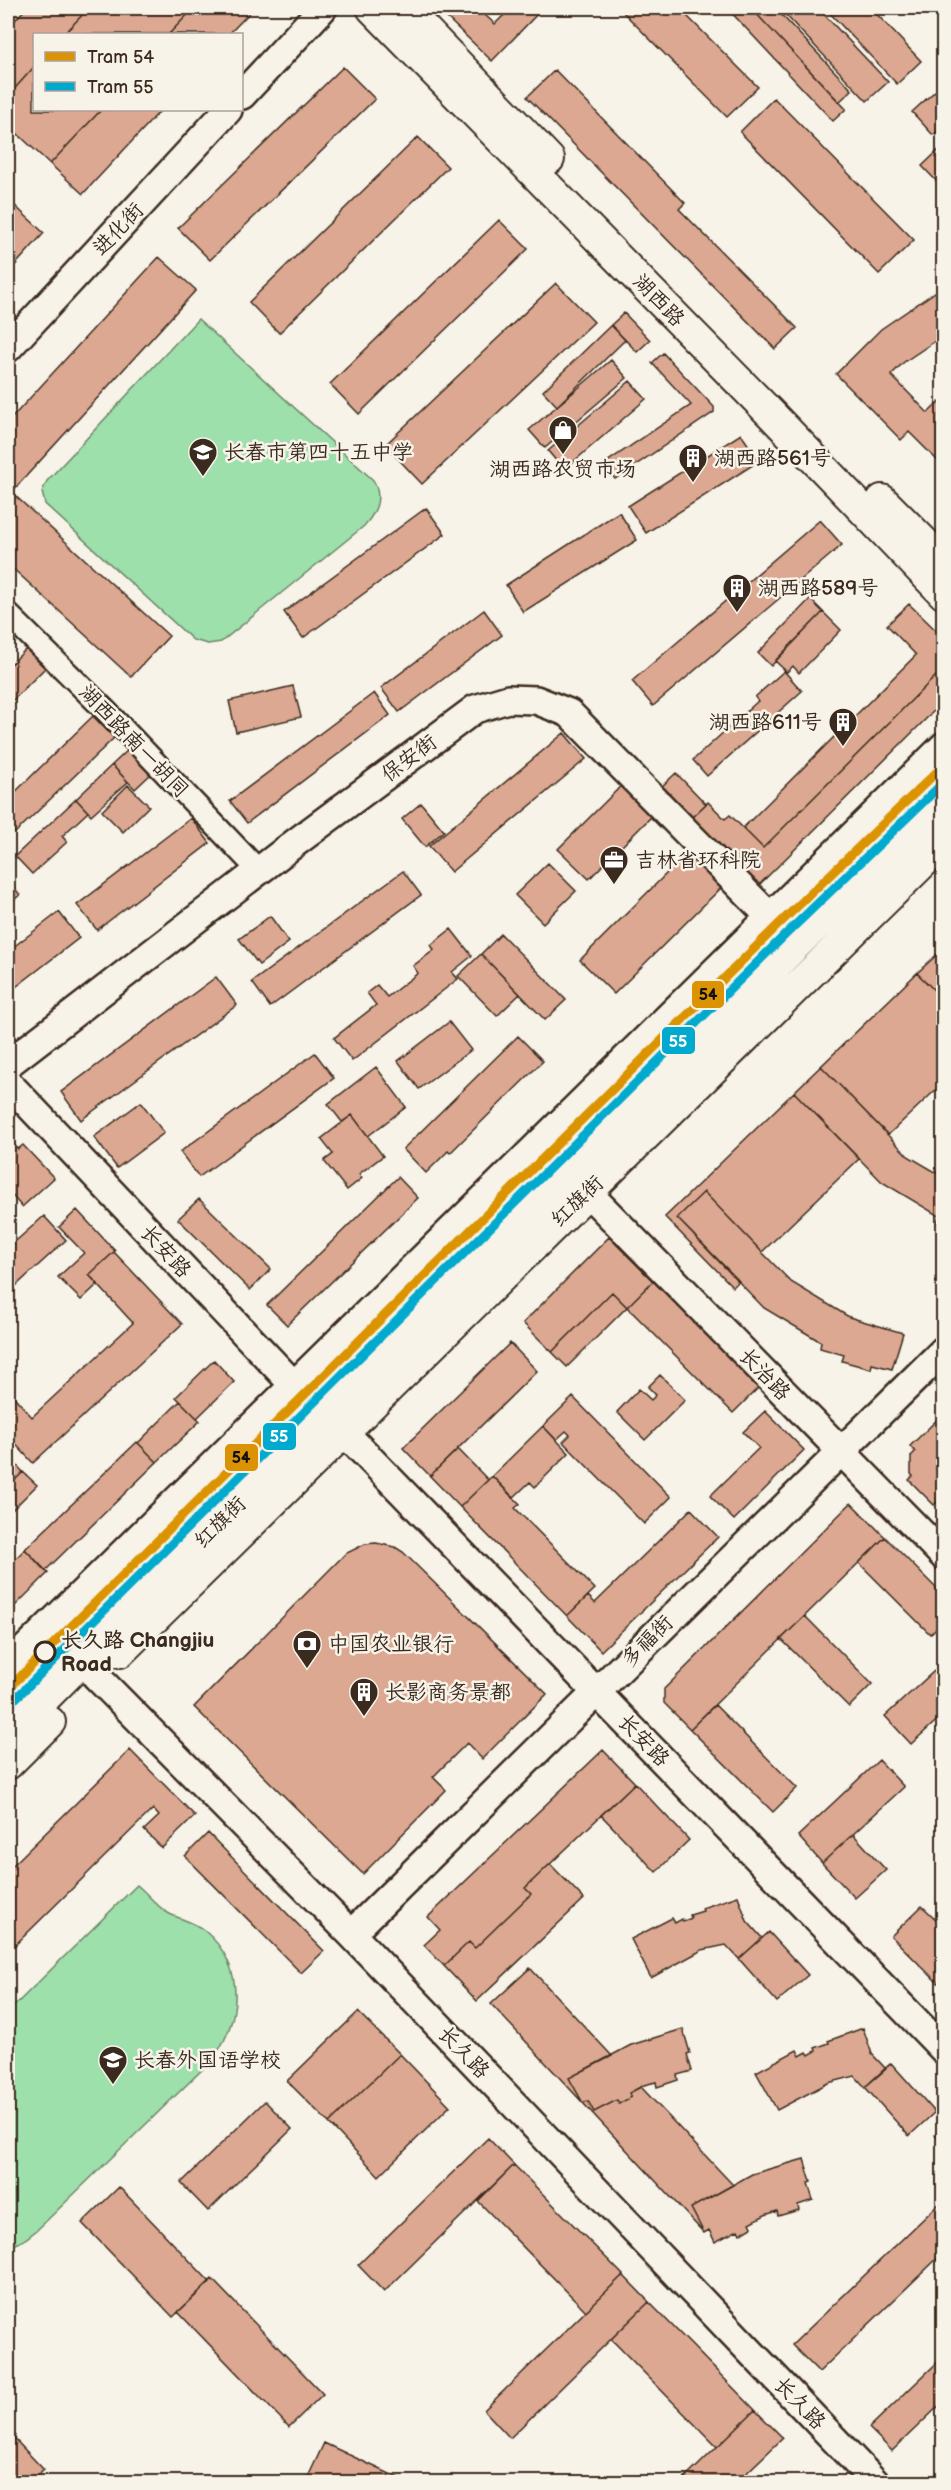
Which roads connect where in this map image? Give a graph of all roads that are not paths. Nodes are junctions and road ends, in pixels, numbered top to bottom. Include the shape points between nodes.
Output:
1 (322, 8) edge
2 (372, 8) edge
3 (404, 8) edge
4 (243, 94) edge
5 (227, 111) edge
6 (8, 348) edge
7 (944, 562) edge
8 (944, 594) edge
9 (8, 614) edge
10 (944, 746) edge
11 (944, 803) edge
12 (944, 842) edge
13 (259, 871) junction
14 (769, 917) junction
15 (797, 944) junction
16 (8, 1064) edge
17 (8, 1083) edge
18 (587, 1192) junction
19 (944, 1350) edge
20 (293, 1385) junction
21 (334, 1424) junction
22 (840, 1450) junction
23 (944, 1556) edge
24 (51, 1623) junction
25 (8, 1666) edge
26 (89, 1668) junction
27 (597, 1691) junction
28 (8, 1735) edge
29 (8, 1764) edge
30 (351, 1934) junction
31 (944, 2050) edge
32 (875, 2482) edge

1 - 4 street
2 - 8 main road, 湖西路
3 - 7 main road, 湖西路 via 778,398
5 - 6 street, 进化街
9 - 13 street, 湖西路南一胡同
10 - 14 street
11 - 15 main road, 红旗街
12 - 18 main road, 红旗街
13 - 14 street, 保安街 via 475,709 508,699 536,700 569,713
13 - 16 street, 保安街
14 - 15 street, 保安街
14 - 20 street
15 - 21 main road, 红旗街
17 - 20 street, 长安路
18 - 21 main road, 红旗街
18 - 22 street, 长治路
19 - 22 street, 多福街
20 - 21 street, 长安路
20 - 24 street
21 - 26 main road, 红旗街
21 - 27 street, 长安路
22 - 23 street, 长治路
22 - 27 street, 多福街
24 - 25 street
24 - 26 street, 长久路
26 - 28 main road, 红旗街
26 - 29 main road, 红旗街
26 - 30 street, 长久路
27 - 30 street, 多福街
27 - 31 street, 长安路
30 - 32 street, 长久路

